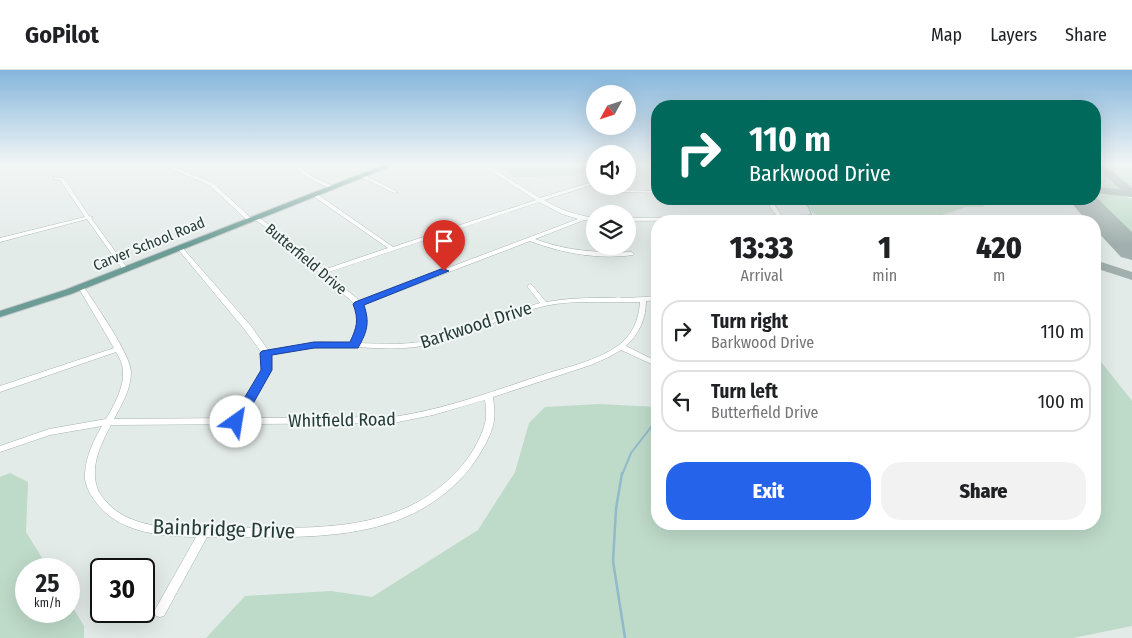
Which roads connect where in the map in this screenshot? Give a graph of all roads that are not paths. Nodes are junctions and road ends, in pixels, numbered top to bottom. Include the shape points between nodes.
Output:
1 (70, 192) edge
2 (219, 192) edge
3 (323, 192) edge
4 (525, 192) edge
5 (570, 192) edge
6 (315, 195) junction
7 (540, 201) junction
8 (90, 217) junction
9 (582, 219) junction
10 (586, 219) edge
11 (251, 220) junction
12 (636, 220) edge
13 (651, 220) edge
14 (530, 239) junction
15 (0, 240) edge
16 (179, 247) junction
17 (393, 248) junction
18 (586, 252) edge
19 (125, 269) junction
20 (322, 272) junction
21 (530, 286) dead end
22 (81, 287) junction
23 (651, 299) edge
24 (643, 300) junction
25 (358, 304) junction
26 (544, 304) junction
27 (0, 314) edge
28 (354, 346) junction
29 (621, 347) junction
30 (117, 349) junction
31 (266, 353) junction
32 (651, 362) edge
33 (0, 388) edge
34 (489, 396) junction
35 (107, 422) junction
36 (236, 422) junction
37 (0, 449) edge
38 (204, 532) junction
39 (160, 612) dead end

1 - 8 street
2 - 11 street, Butterfield Drive
3 - 6 main road, Carver School Road
4 - 7 street
5 - 7 street
6 - 11 main road, Carver School Road
6 - 17 street
7 - 9 street
7 - 17 street
8 - 15 street
8 - 19 street
9 - 10 street
9 - 14 street
11 - 16 main road, Carver School Road
11 - 20 street, Butterfield Drive via 259,220
12 - 13 street
14 - 18 street via 554,248
14 - 25 street
16 - 19 main road, Carver School Road
16 - 31 street
17 - 20 street
19 - 22 main road, Carver School Road
20 - 25 street, Butterfield Drive
21 - 26 street
22 - 27 main road, Carver School Road
22 - 30 street, Bainbridge Drive
23 - 24 street, Barkwood Drive
24 - 26 street, Barkwood Drive via 583,299
24 - 29 street, Whitfield Road via 639,327
25 - 28 street, Butterfield Drive via 363,325
26 - 28 street, Barkwood Drive via 434,342 406,346
28 - 31 street, Barkwood Drive via 314,345
29 - 32 street
29 - 34 street, Whitfield Road via 590,362
30 - 33 street
30 - 35 street, Bainbridge Drive via 126,364 126,378
31 - 36 street via 266,370
34 - 36 street, Whitfield Road via 424,416 393,420
34 - 38 street, Bainbridge Drive via 490,422 468,466 451,485 408,511 370,524 334,530
35 - 36 street, Whitfield Road
35 - 37 street, Whitfield Road via 49,432
35 - 38 street, Bainbridge Drive via 90,469 98,501 115,516 142,527
38 - 39 street

